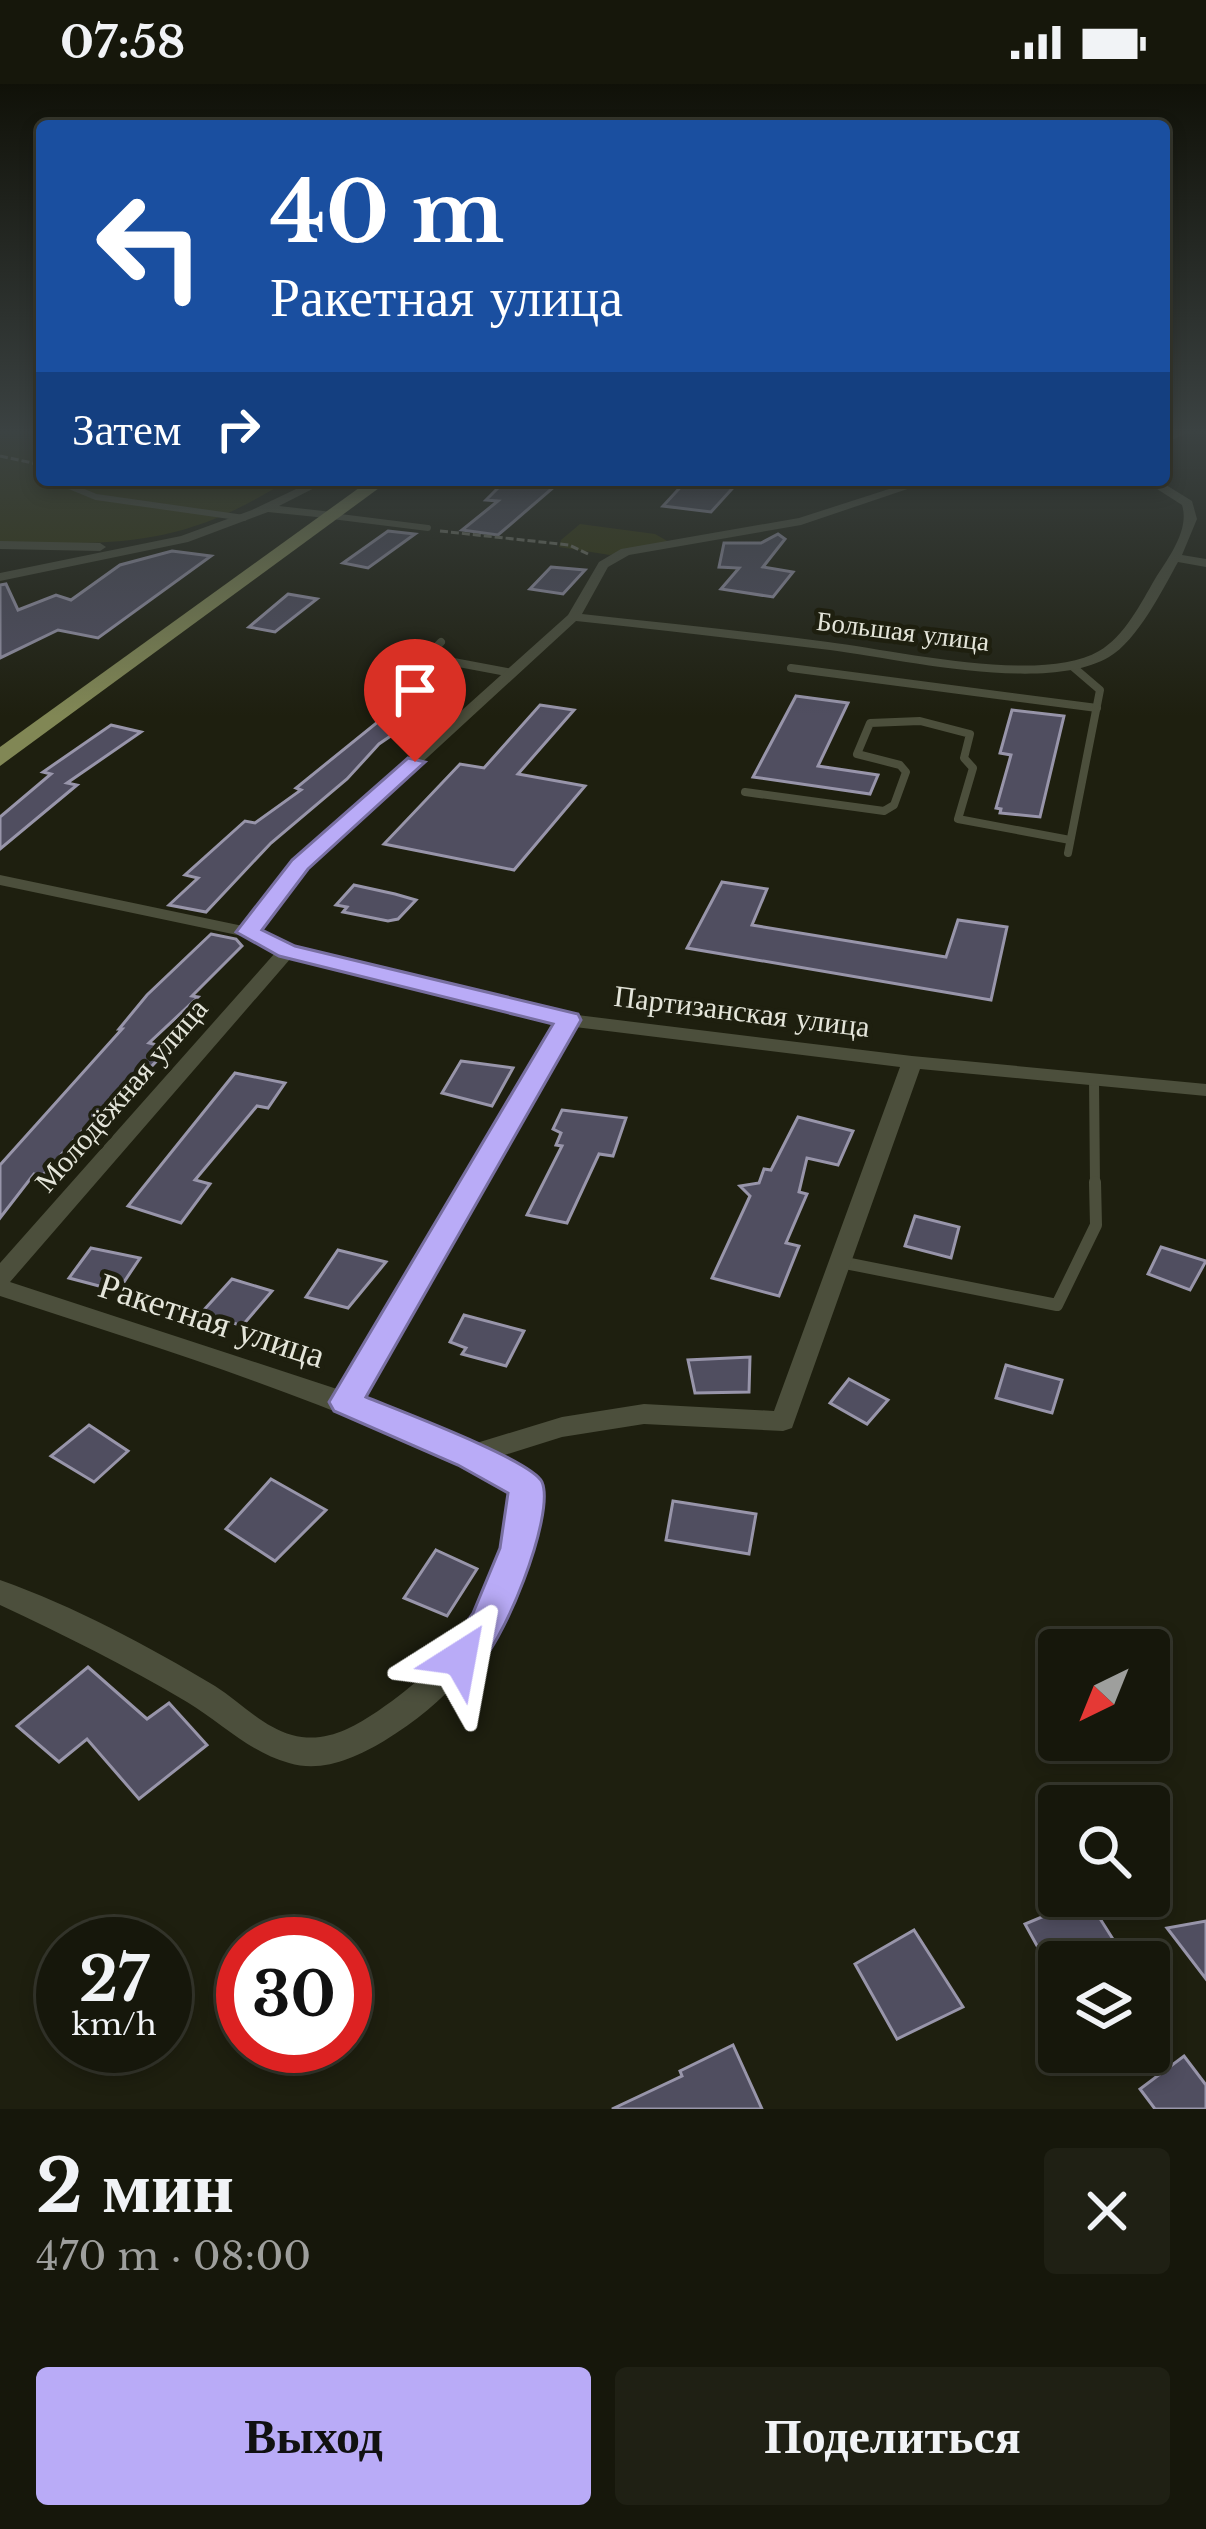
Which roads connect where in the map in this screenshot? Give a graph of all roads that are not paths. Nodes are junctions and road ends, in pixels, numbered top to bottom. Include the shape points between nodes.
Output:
1 (215, 526) edge
2 (318, 526) edge
3 (416, 526) edge
4 (759, 526) edge
5 (1188, 526) edge
6 (428, 528) road end
7 (0, 545) edge
8 (142, 548) junction
9 (1174, 556) junction
10 (1206, 563) edge
11 (0, 577) edge
12 (573, 617) junction
13 (440, 642) dead end
14 (1072, 666) junction
15 (791, 668) dead end
16 (512, 673) junction
17 (1097, 708) junction
18 (0, 759) edge
19 (745, 791) dead end
20 (1070, 840) junction
21 (1068, 853) dead end
22 (0, 880) edge
23 (248, 932) junction
24 (287, 951) junction
25 (568, 1020) junction
26 (912, 1062) junction
27 (1094, 1079) junction
28 (1206, 1090) edge
29 (840, 1262) junction
30 (0, 1282) edge
31 (346, 1402) junction
32 (471, 1455) junction
33 (0, 1592) edge

1 - 8 street
2 - 18 main road
3 - 6 lane
4 - 12 street via 625,552 603,565
5 - 9 street
7 - 8 street
8 - 11 street
9 - 10 street
9 - 14 street via 1108,653
12 - 14 street, Большая улица via 999,667
12 - 16 street
13 - 16 lane via 427,657
14 - 17 lane via 1100,690
15 - 17 lane
16 - 23 street via 300,865
17 - 20 lane
19 - 20 lane via 884,811 894,806 907,772 857,754 870,723 956,729 970,734 964,758 973,768 958,819
20 - 21 lane
22 - 23 street, Партизанская улица
23 - 24 street, Партизанская улица
24 - 25 street, Партизанская улица
24 - 30 street, Молодёжная улица
25 - 26 street, Партизанская улица
25 - 31 street
26 - 27 street, Партизанская улица
26 - 29 street
27 - 28 street, Партизанская улица
27 - 29 lane via 1096,1225 1057,1305
29 - 32 street via 783,1421 644,1414 562,1427
30 - 31 street, Ракетная улица
31 - 32 street, Ракетная улица
32 - 33 street, Ракетная улица via 526,1486 518,1548 488,1622 432,1694 339,1752 289,1749

